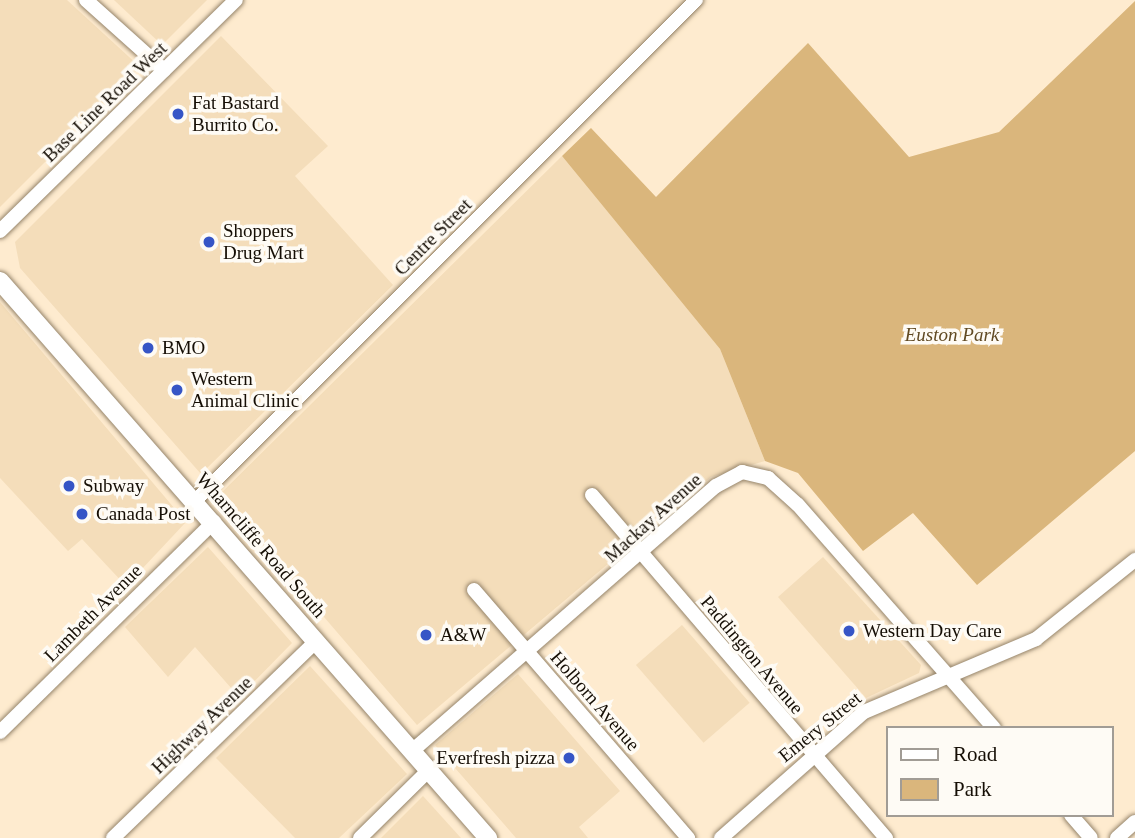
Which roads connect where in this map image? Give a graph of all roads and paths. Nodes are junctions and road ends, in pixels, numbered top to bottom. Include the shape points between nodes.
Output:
1 (86, 0) edge
2 (236, 0) edge
3 (696, 0) edge
4 (164, 70) junction
5 (0, 231) edge
6 (0, 281) edge
7 (592, 495) dead end
8 (196, 500) junction
9 (214, 522) junction
10 (641, 555) junction
11 (1135, 559) edge
12 (474, 590) dead end
13 (317, 640) junction
14 (527, 652) junction
15 (948, 674) junction
16 (992, 726) edge
17 (0, 732) edge
18 (412, 751) junction
19 (812, 756) junction
20 (429, 770) junction
21 (1073, 817) edge
22 (1135, 822) edge
23 (113, 838) edge
24 (360, 838) edge
25 (488, 838) edge
26 (688, 838) edge
27 (721, 838) edge
28 (886, 838) edge
29 (1091, 838) edge
30 (1117, 838) edge

1 - 4 street
2 - 4 street, Base Line Road West
3 - 8 street, Centre Street
4 - 5 street, Base Line Road West
6 - 8 main road, Wharncliffe Road South
7 - 10 street, Paddington Avenue
8 - 9 main road, Wharncliffe Road South
9 - 13 main road, Wharncliffe Road South
9 - 17 street, Lambeth Avenue
10 - 14 street, Mackay Avenue
10 - 15 street, Mackay Avenue via 716,486 742,472 768,478
10 - 19 street, Paddington Avenue
11 - 15 street, Emery Street via 1036,639
12 - 14 street, Holborn Avenue
13 - 18 main road, Wharncliffe Road South
13 - 23 street, Highway Avenue
14 - 18 street, Mackay Avenue
14 - 26 street, Holborn Avenue
15 - 16 street, Mackay Avenue
15 - 19 street, Emery Street via 864,712
18 - 20 main road, Wharncliffe Road South
19 - 27 street, Emery Street
19 - 28 street, Paddington Avenue
20 - 24 street
20 - 25 main road, Wharncliffe Road South
21 - 29 street
22 - 30 street

